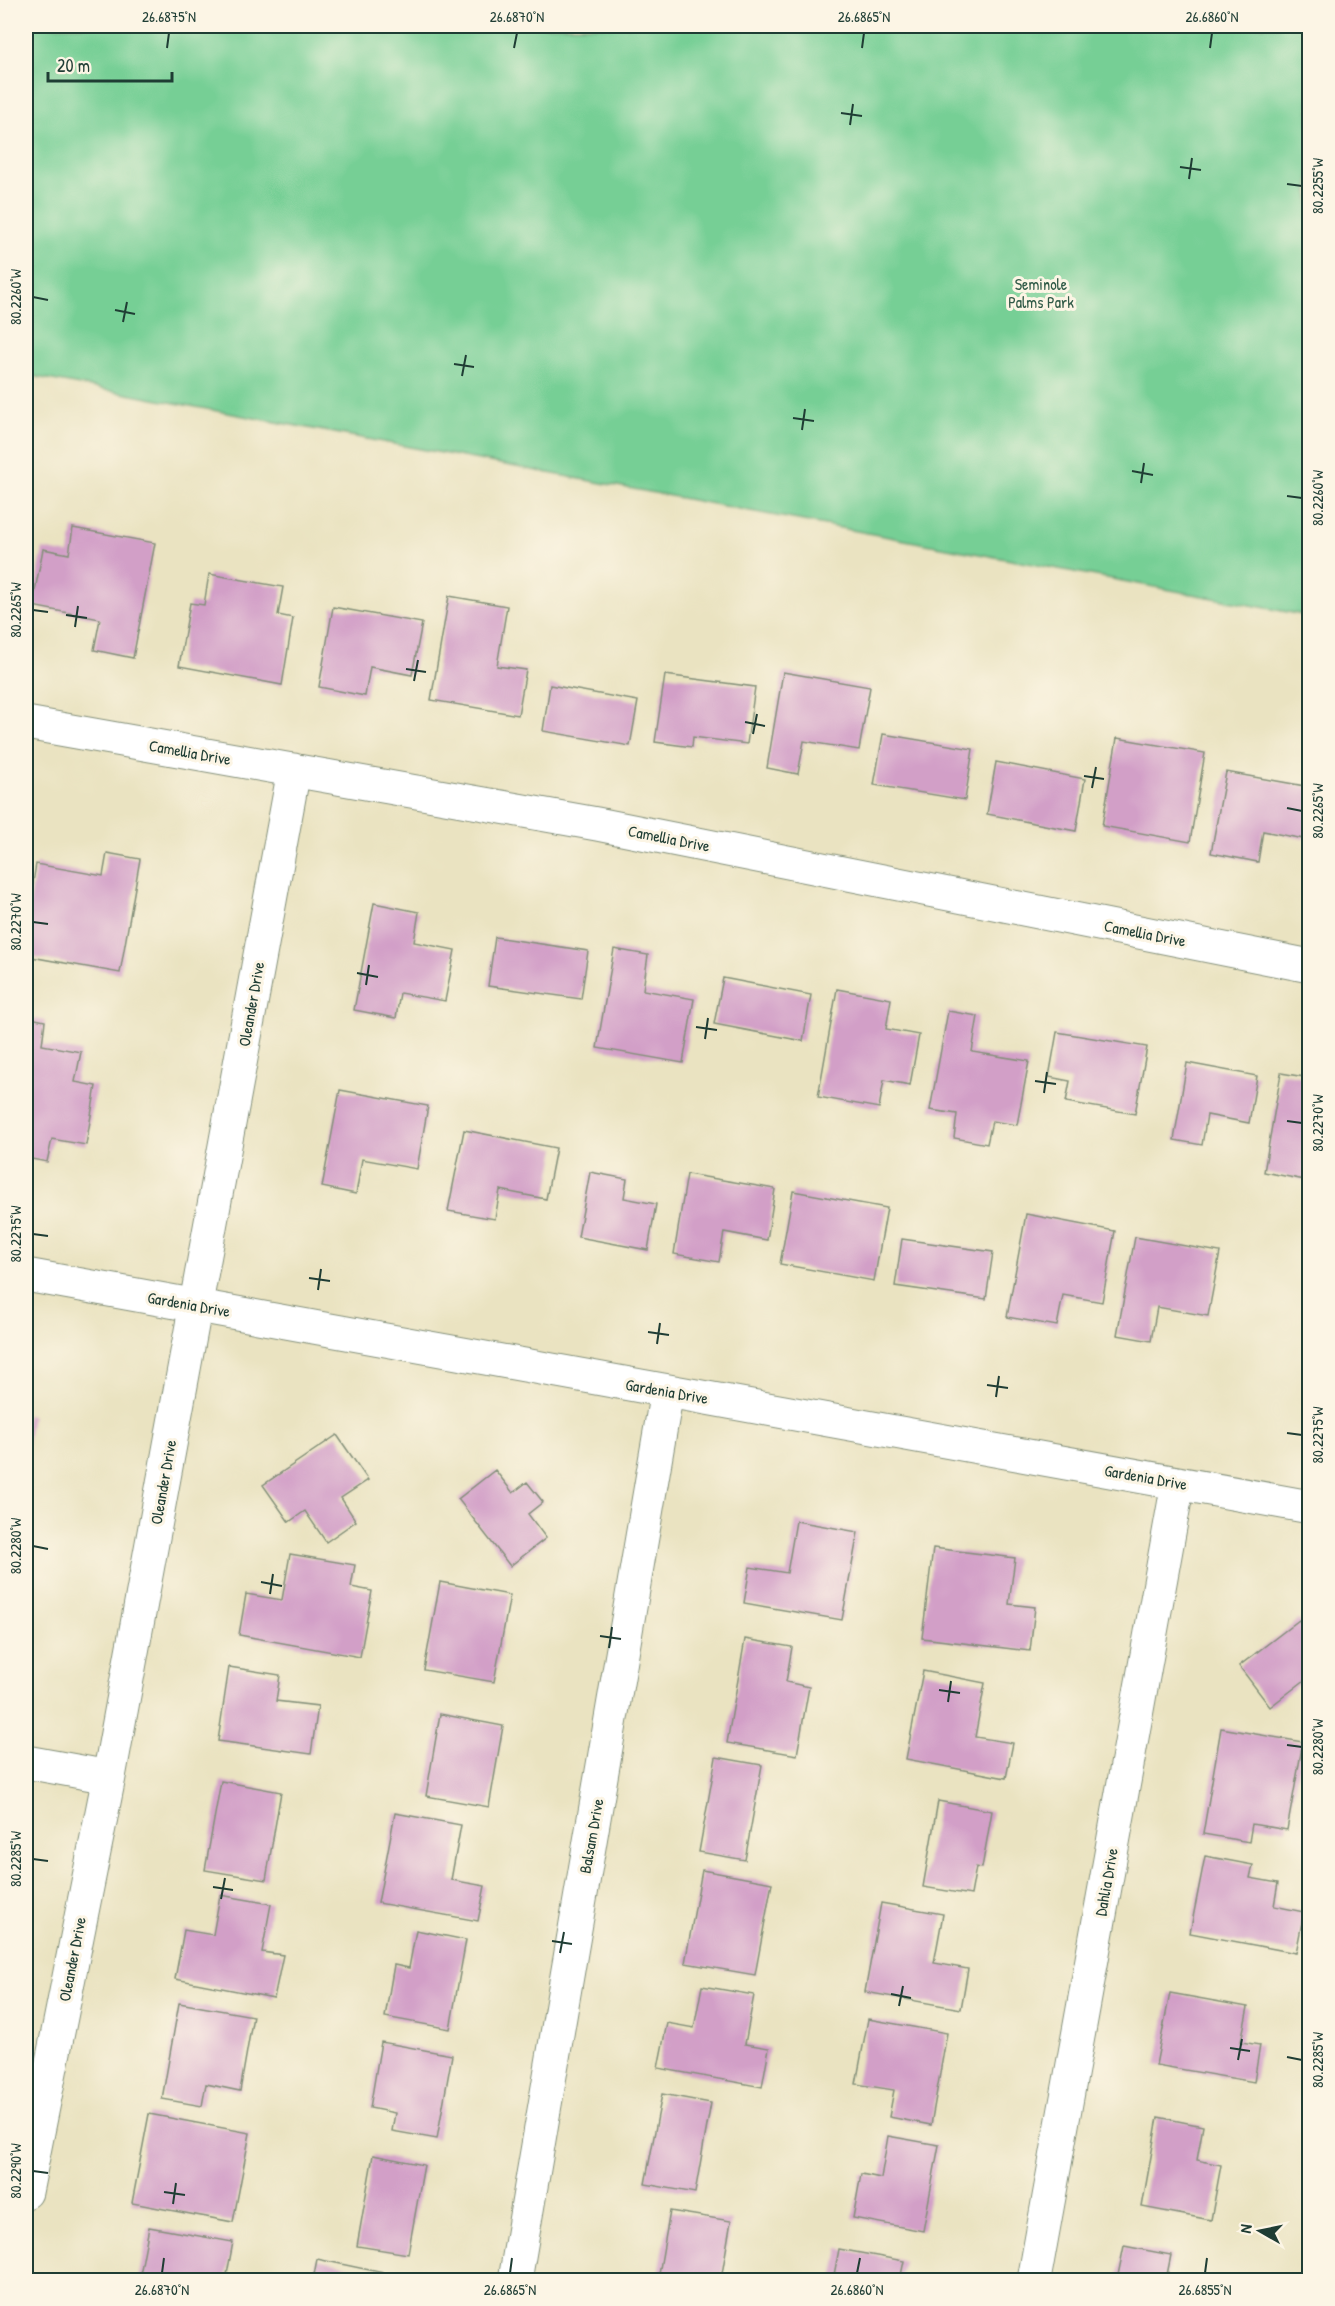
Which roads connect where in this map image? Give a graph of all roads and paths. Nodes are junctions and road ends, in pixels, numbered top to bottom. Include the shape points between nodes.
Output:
1 (26, 723) edge
2 (294, 770) junction
3 (1310, 966) edge
4 (26, 1275) edge
5 (195, 1305) junction
6 (667, 1391) junction
7 (1178, 1483) junction
8 (1310, 1507) edge
9 (26, 1762) edge
10 (109, 1777) junction
11 (26, 2192) edge
12 (515, 2280) edge
13 (1035, 2280) edge

1 - 2 street, Camellia Drive
2 - 3 street, Camellia Drive via 597,824
2 - 5 street, Oleander Drive
4 - 5 street, Gardenia Drive
5 - 6 street, Gardenia Drive
5 - 10 street, Oleander Drive
6 - 7 street, Gardenia Drive
6 - 12 street, Balsam Drive
7 - 8 street, Gardenia Drive
7 - 13 street, Dahlia Drive
9 - 10 street
10 - 11 street, Oleander Drive

